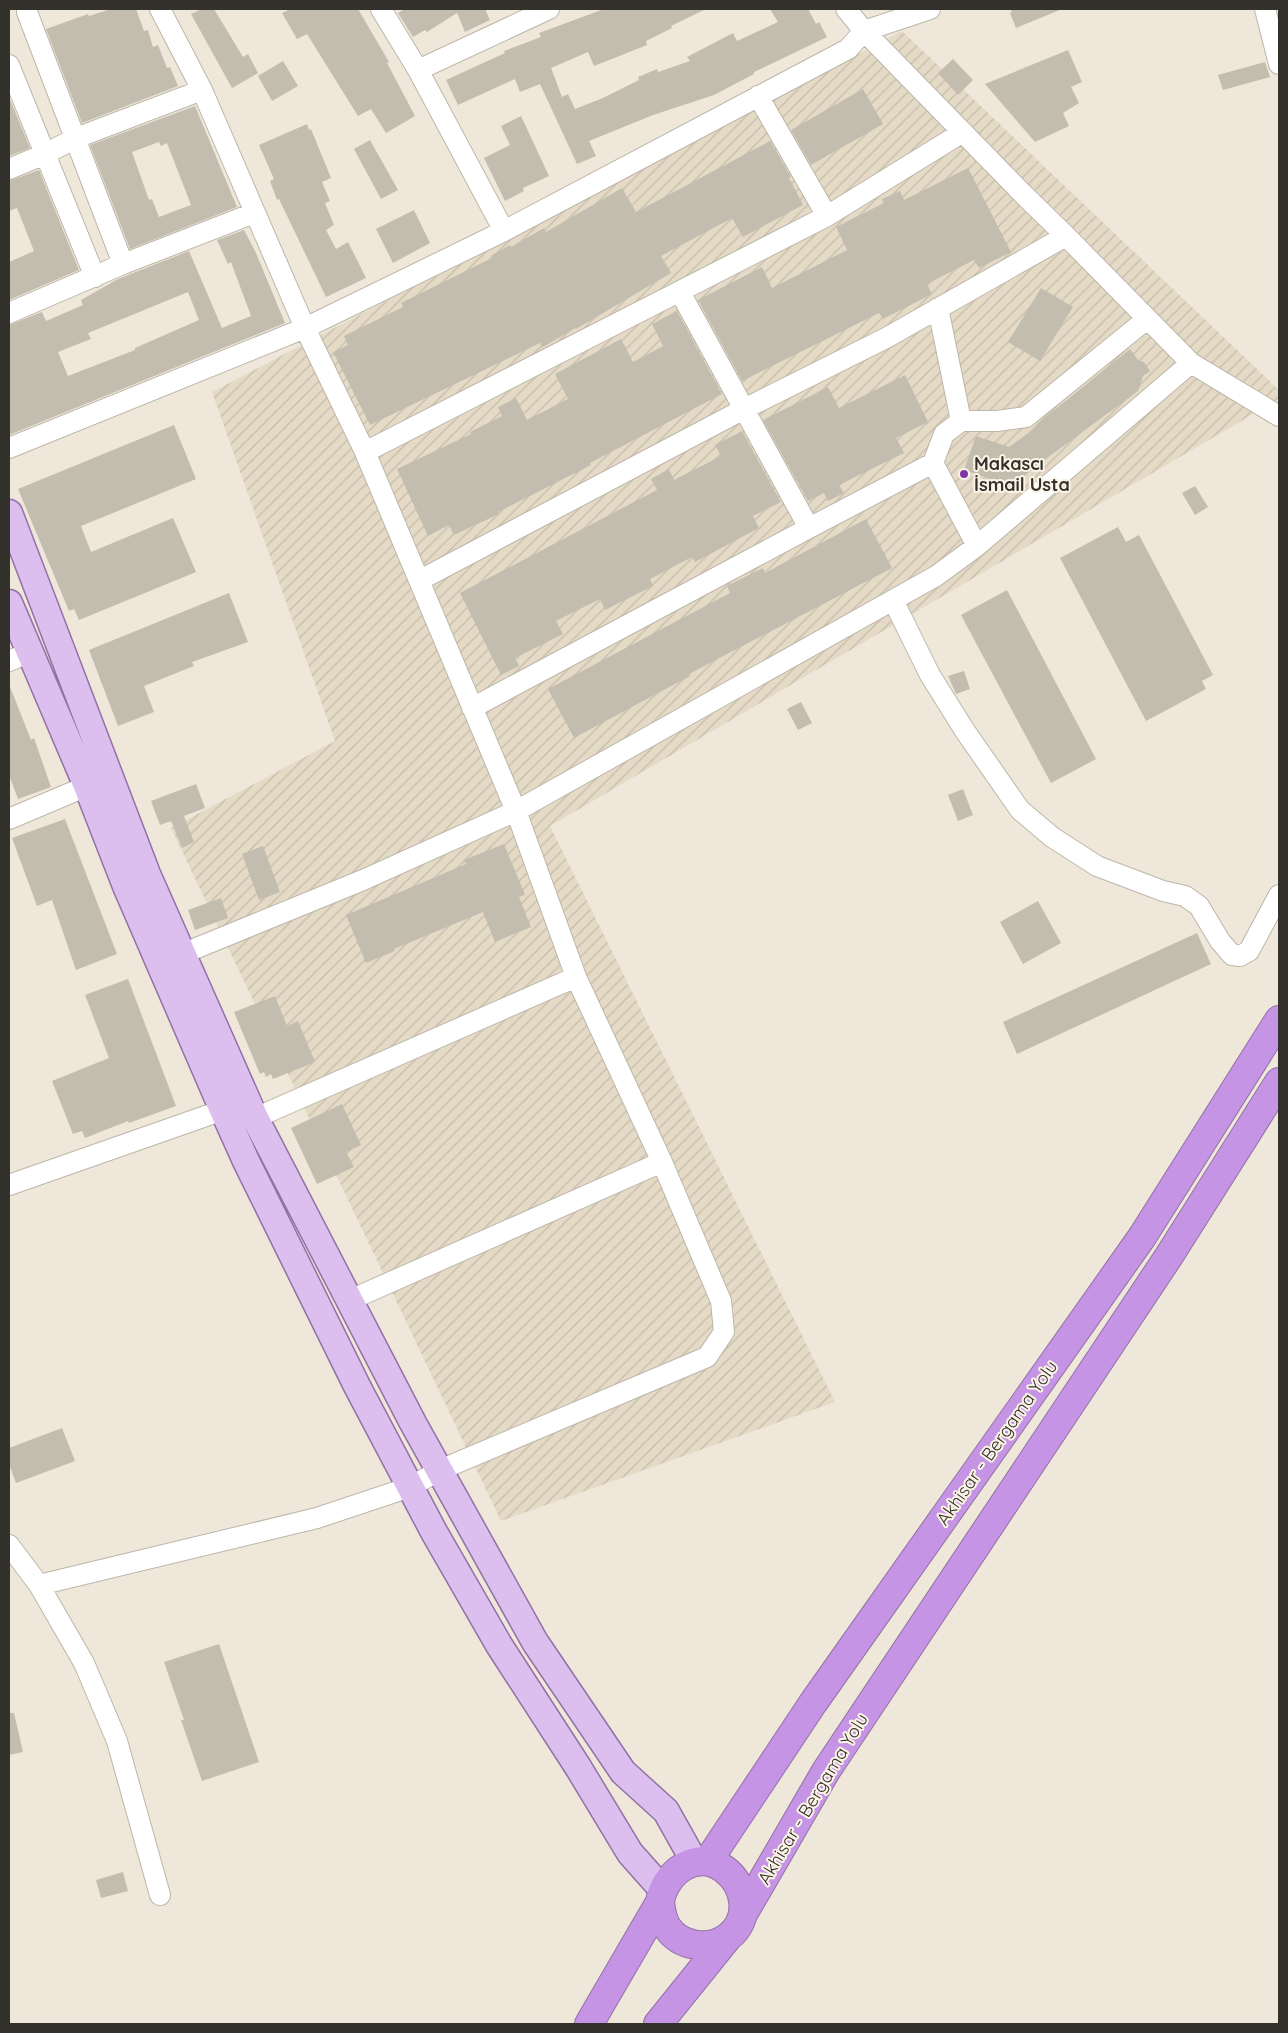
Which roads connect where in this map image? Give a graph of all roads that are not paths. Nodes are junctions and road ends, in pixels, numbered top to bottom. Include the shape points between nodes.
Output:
1 (160, 9) edge
2 (381, 9) edge
3 (549, 9) edge
4 (846, 9) edge
5 (930, 9) edge
6 (1265, 9) edge
7 (24, 12) edge
8 (864, 31) junction
9 (1279, 64) edge
10 (9, 65) edge
11 (418, 70) junction
12 (202, 90) junction
13 (758, 96) junction
14 (963, 132) junction
15 (76, 138) junction
16 (45, 154) junction
17 (9, 169) edge
18 (254, 212) junction
19 (827, 216) junction
20 (504, 232) junction
21 (1066, 236) junction
22 (123, 264) junction
23 (95, 277) junction
24 (680, 292) junction
25 (938, 308) junction
26 (9, 313) edge
27 (1147, 319) junction
28 (305, 328) junction
29 (1191, 362) junction
30 (744, 409) junction
31 (1279, 416) edge
32 (961, 421) junction
33 (9, 448) edge
34 (365, 452) junction
35 (933, 463) junction
36 (9, 513) edge
37 (809, 528) junction
38 (977, 546) junction
39 (420, 580) junction
40 (893, 600) junction
41 (9, 603) edge
42 (19, 657) edge
43 (472, 708) junction
44 (88, 786) junction
45 (516, 811) junction
46 (9, 819) edge
47 (1279, 895) edge
48 (182, 954) junction
49 (576, 977) junction
50 (1279, 1020) edge
51 (1279, 1082) edge
52 (223, 1110) junction
53 (255, 1118) junction
54 (662, 1162) junction
55 (9, 1185) edge
56 (350, 1300) junction
57 (440, 1470) junction
58 (410, 1487) junction
59 (9, 1545) edge
60 (39, 1585) junction
61 (701, 1861) junction
62 (160, 1895) dead end
63 (661, 1896) junction
64 (743, 1914) junction
65 (728, 1937) junction
66 (589, 2024) edge
67 (658, 2024) edge

1 - 12 street
2 - 11 street
3 - 11 street
4 - 8 street
5 - 8 street
6 - 9 street
7 - 15 street
8 - 13 street via 848,49
8 - 14 street
10 - 16 street
11 - 20 street
12 - 15 street
12 - 18 street
13 - 19 street
13 - 20 street
14 - 19 street
14 - 21 street
15 - 16 street
15 - 22 street
16 - 17 street
16 - 23 street
18 - 22 street
18 - 28 street
19 - 24 street
20 - 28 street
21 - 25 street
21 - 27 street
22 - 23 street
23 - 26 street
24 - 30 street
24 - 34 street
25 - 30 street via 886,338
25 - 32 street
27 - 29 street
27 - 32 street via 1026,417
28 - 33 street
28 - 34 street
29 - 31 street
29 - 38 street
30 - 37 street
30 - 39 street
32 - 35 street via 944,434
34 - 39 street
35 - 37 street
35 - 38 street
36 - 48 main road via 147,874
37 - 43 street
38 - 40 street via 936,576
39 - 43 street
40 - 45 street
40 - 47 street via 930,675 964,731 1020,810 1052,837 1097,866 1184,896 1199,906 1232,956 1249,951
41 - 42 main road
42 - 44 main road
43 - 45 street
44 - 46 street
44 - 52 main road via 126,886
45 - 48 street via 363,880
45 - 49 street
48 - 53 main road
49 - 53 street
49 - 54 street
50 - 61 highway, Akhisar - Bergama Yolu via 1142,1237
51 - 64 highway, Akhisar - Bergama Yolu via 1169,1256 826,1771
52 - 55 street
52 - 58 main road via 357,1386
53 - 56 main road
54 - 56 street
54 - 57 street via 722,1301 724,1332 707,1357
56 - 57 main road
57 - 58 street
57 - 61 main road via 535,1642 623,1772 666,1810
58 - 60 street via 317,1518
58 - 63 main road via 499,1645 630,1853
59 - 60 street
60 - 62 street via 84,1663 117,1741
61 - 63 highway, Akhisar - Bergama Yolu via 681,1868 670,1877
61 - 64 highway, Akhisar - Bergama Yolu via 721,1866 732,1875 742,1893
63 - 65 highway via 662,1916 677,1938 703,1946 716,1944
63 - 66 highway, Akhisar - Bergama Yolu
64 - 65 highway, Akhisar - Bergama Yolu
65 - 67 highway, Akhisar - Bergama Yolu

